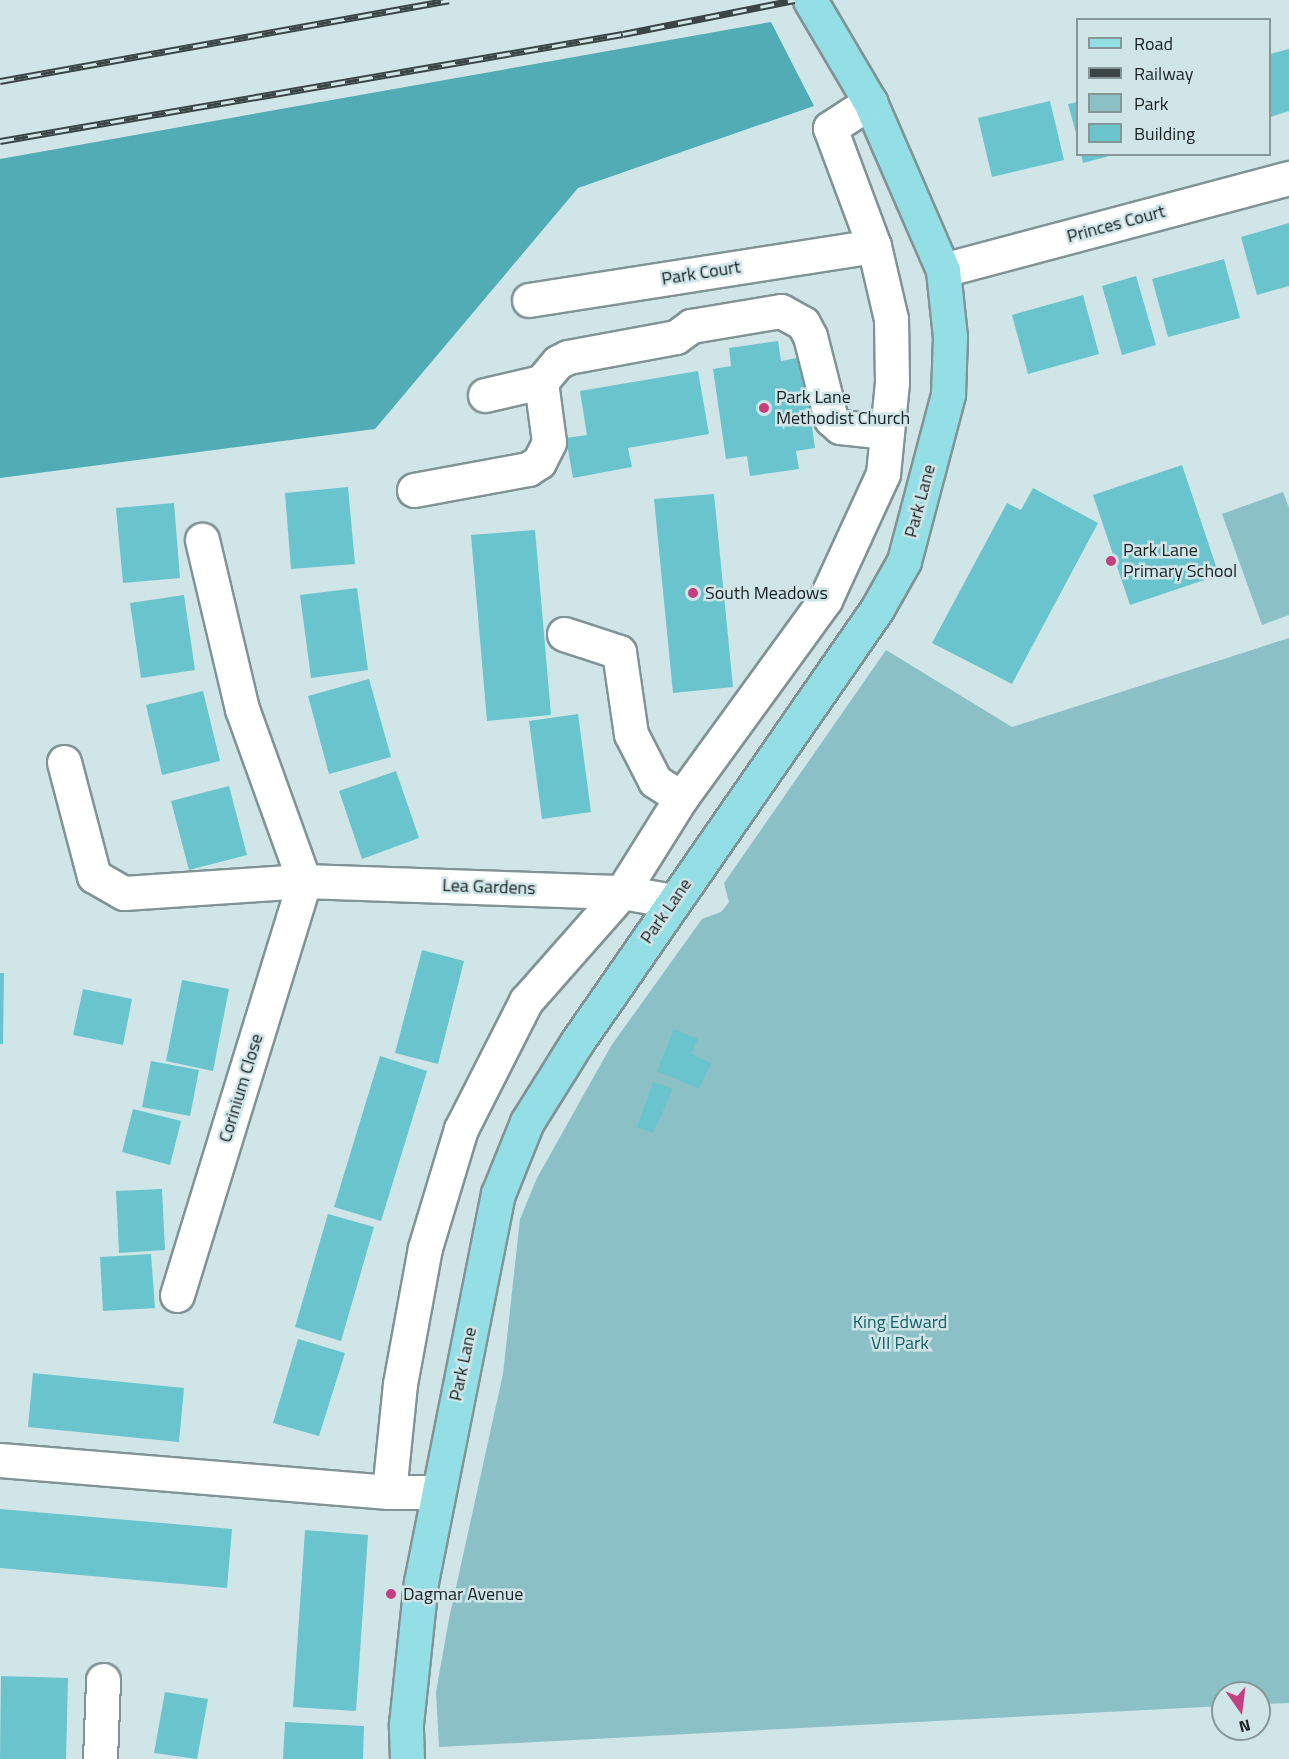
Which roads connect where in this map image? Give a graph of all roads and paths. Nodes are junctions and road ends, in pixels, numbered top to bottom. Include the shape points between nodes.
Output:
1 (816, 9) edge
2 (870, 102) junction
3 (1289, 178) edge
4 (874, 246) junction
5 (943, 270) junction
6 (529, 300) dead end
7 (541, 382) junction
8 (485, 395) dead end
9 (887, 432) junction
10 (414, 490) dead end
11 (202, 540) dead end
12 (564, 634) dead end
13 (64, 762) dead end
14 (681, 798) junction
15 (304, 881) junction
16 (622, 891) junction
17 (673, 901) junction
18 (177, 1295) dead end
19 (0, 1460) edge
20 (389, 1492) junction
21 (437, 1492) junction
22 (103, 1680) dead end
23 (100, 1759) edge
24 (407, 1759) edge

1 - 2 main road, Park Lane
2 - 4 street via 830,128
2 - 5 main road, Park Lane
3 - 5 street, Princes Court
4 - 6 street, Park Court
4 - 9 street via 891,319
5 - 17 main road, Park Lane via 950,337 948,394 904,561 855,645
7 - 8 street
7 - 9 street via 558,362 568,357 676,337 692,326 781,311 803,322 810,336 831,419 840,427
7 - 10 street via 549,442 539,462 528,470
9 - 14 street via 883,474 825,600
11 - 15 street via 242,709
12 - 14 street via 619,652 631,734 655,781
13 - 15 street, Lea Gardens via 94,876 124,893
14 - 16 street
15 - 16 street, Lea Gardens
15 - 18 street, Corinium Close
16 - 17 street, Lea Gardens
16 - 20 street via 526,1001 461,1129 425,1248 400,1384
17 - 21 main road, Park Lane via 527,1122 498,1194
19 - 20 street
20 - 21 street
21 - 24 main road, Park Lane via 415,1641 406,1724
22 - 23 street

